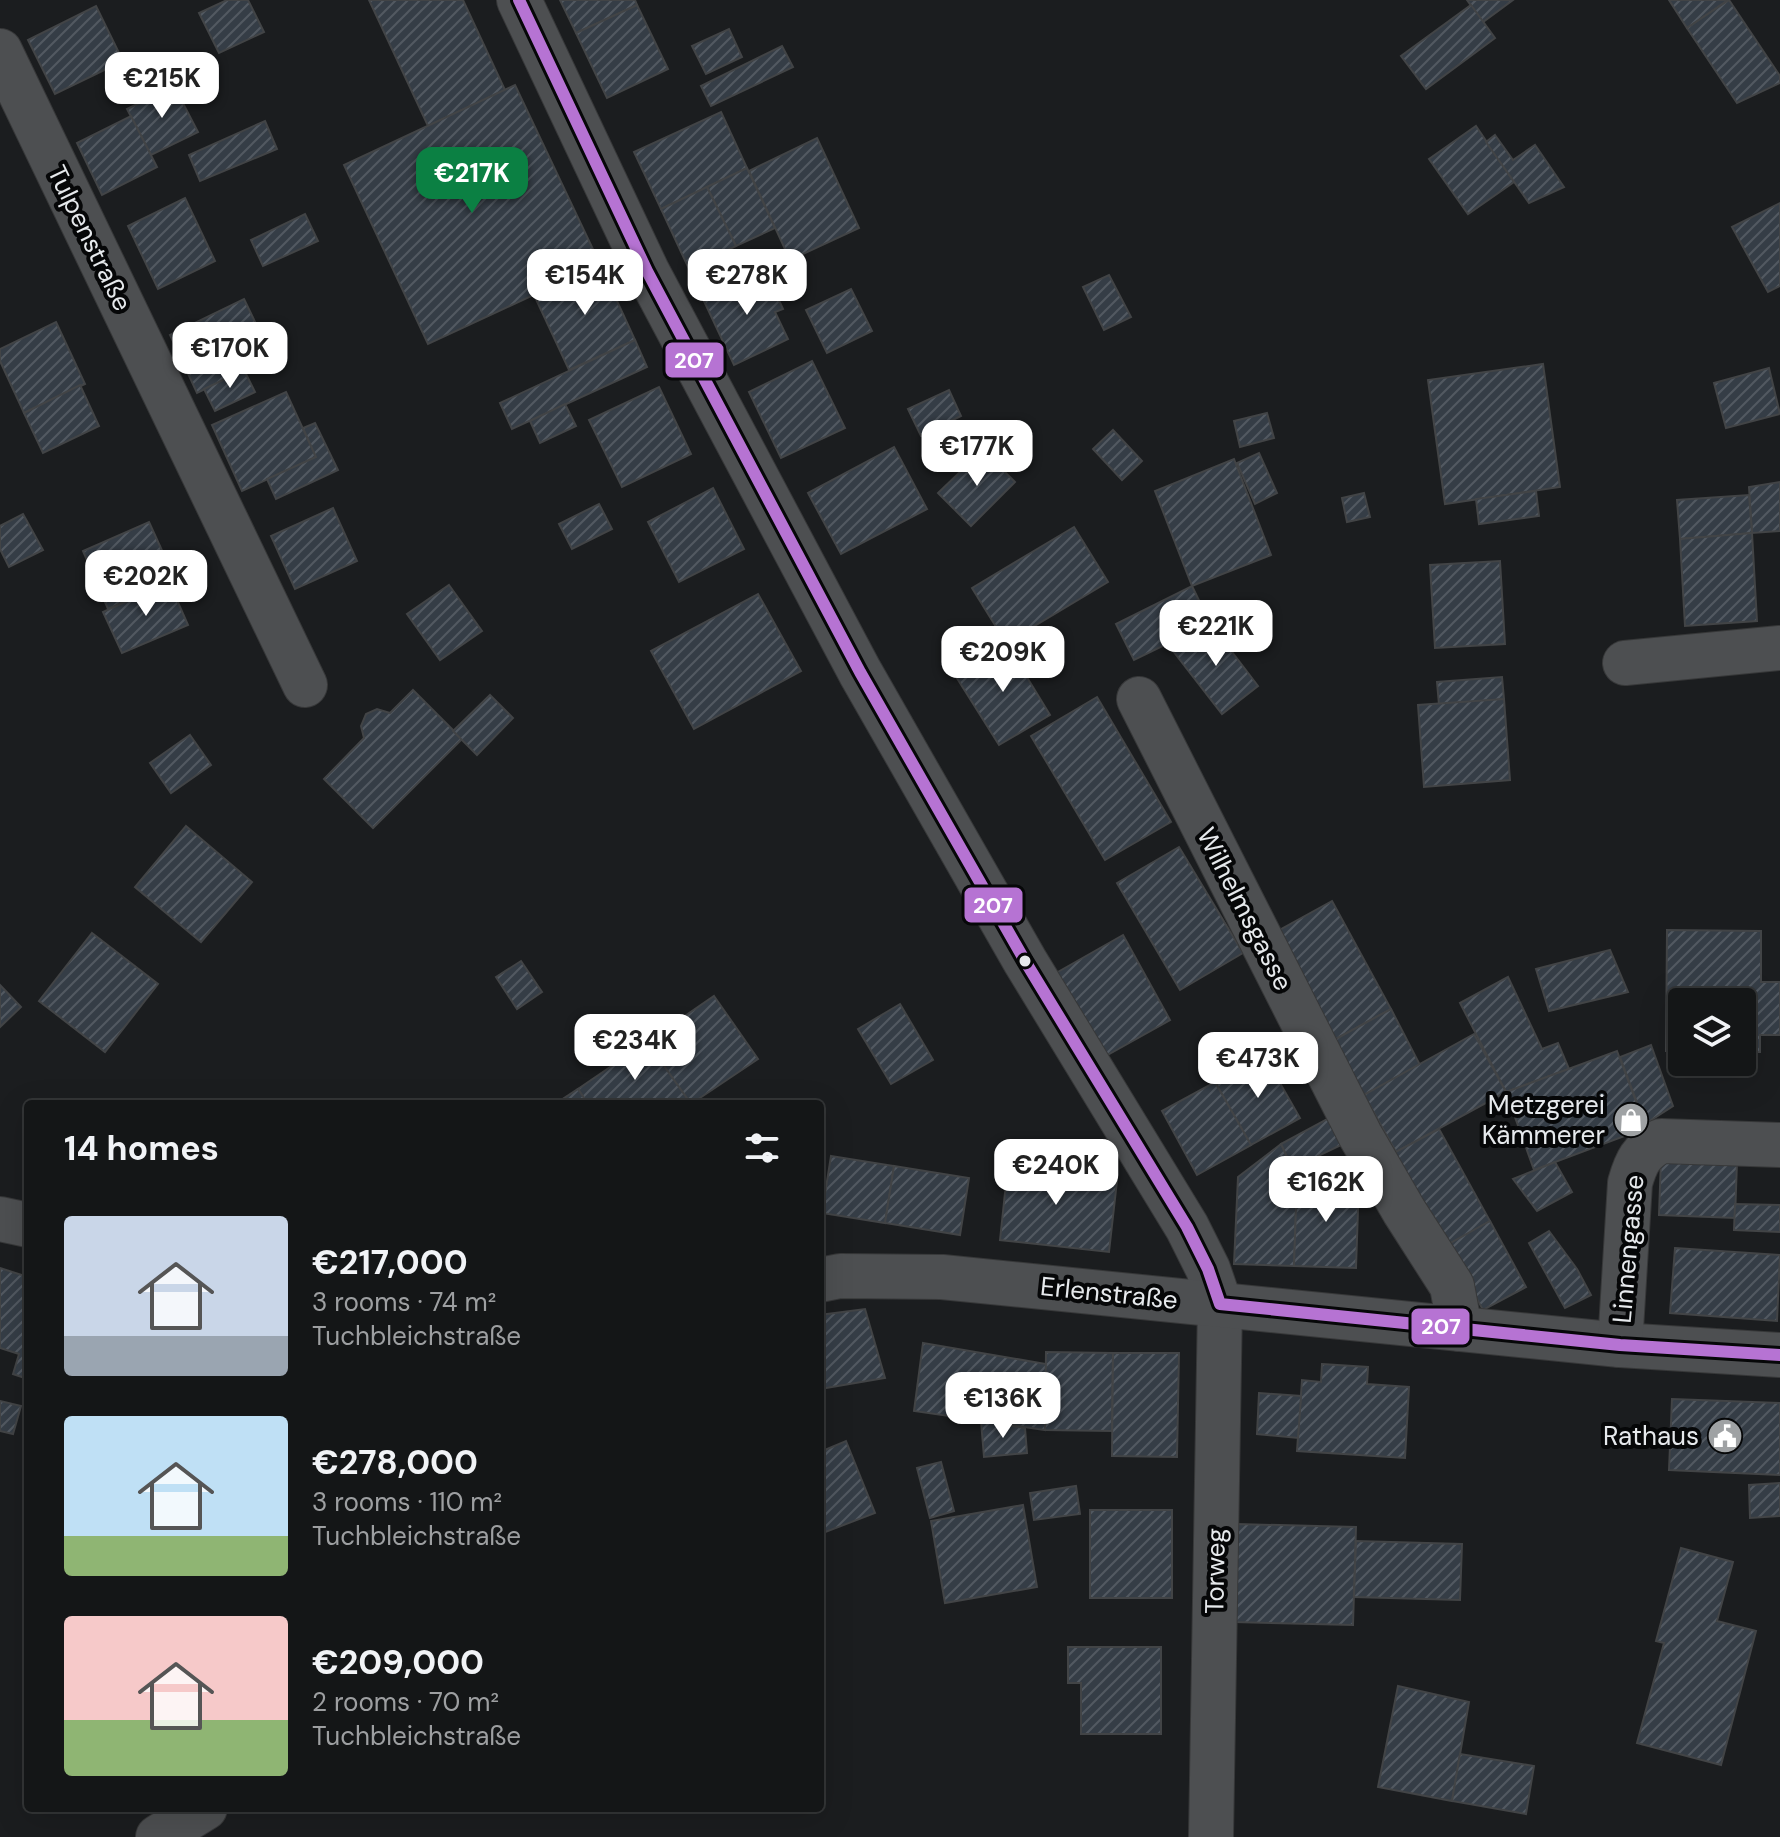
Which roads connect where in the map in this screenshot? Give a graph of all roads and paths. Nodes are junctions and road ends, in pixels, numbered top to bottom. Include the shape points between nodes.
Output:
1 (519, 0) edge
2 (0, 51) edge
3 (1780, 648) edge
4 (1625, 663) dead end
5 (305, 685) dead end
6 (1139, 699) dead end
7 (1780, 1145) edge
8 (0, 1219) edge
9 (24, 1224) edge
10 (824, 1279) edge
11 (1220, 1304) junction
12 (1460, 1329) junction
13 (1620, 1345) junction
14 (1780, 1355) edge
15 (199, 1812) edge
16 (158, 1837) edge
17 (1211, 1837) edge

1 - 11 street via 647,271 860,672 1025,961 1187,1227
2 - 5 street, Tulpenstraße
3 - 4 street
6 - 12 street, Wilhelmsgasse via 1360,1135 1452,1286
7 - 13 street, Linnengasse via 1661,1141 1636,1161 1630,1183
8 - 9 street
10 - 11 street, Erlenstraße via 942,1277
11 - 12 street, Erlenstraße
11 - 17 street, Torweg
12 - 13 street, Erlenstraße
13 - 14 street, Erlenstraße
15 - 16 street

